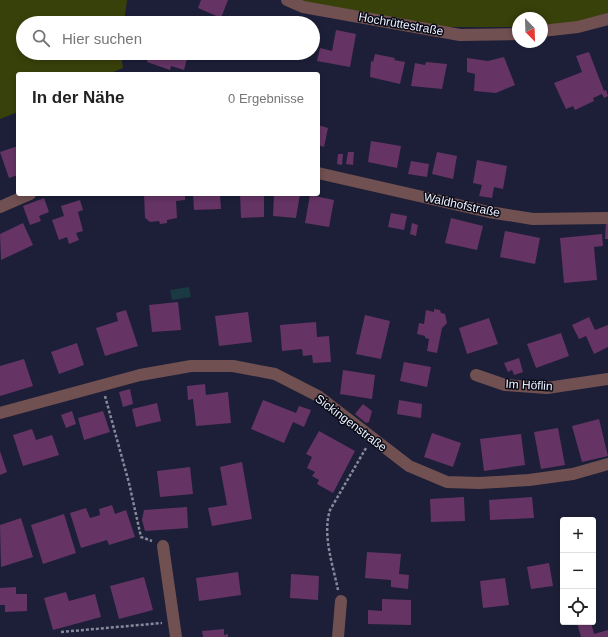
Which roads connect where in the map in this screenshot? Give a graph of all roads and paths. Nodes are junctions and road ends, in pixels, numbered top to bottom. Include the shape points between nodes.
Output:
1 (287, 0) edge
2 (608, 19) edge
3 (548, 30) edge
4 (512, 34) edge
5 (320, 173) edge
6 (25, 196) edge
7 (0, 207) edge
8 (608, 218) edge
9 (476, 374) dead end
10 (608, 379) edge
11 (106, 396) dead end
12 (0, 413) edge
13 (369, 443) dead end
14 (608, 464) edge
15 (140, 532) dead end
16 (163, 546) dead end
17 (341, 600) joint
18 (174, 622) junction
19 (61, 632) dead end
20 (176, 637) edge
21 (338, 637) edge

1 - 4 street, Hochrüttestraße via 304,6 460,35
2 - 3 street via 578,27
5 - 8 street, Waldhofstraße via 526,218
6 - 7 street
9 - 10 street, Im Höflin via 505,385 547,388
11 - 15 path
12 - 14 street, Sickingenstraße via 140,375 191,366 233,366 275,374 318,396 409,466 447,482 479,484 529,480 573,474
13 - 17 path via 327,518 327,535
16 - 18 street
17 - 21 street
18 - 19 path
18 - 20 street

